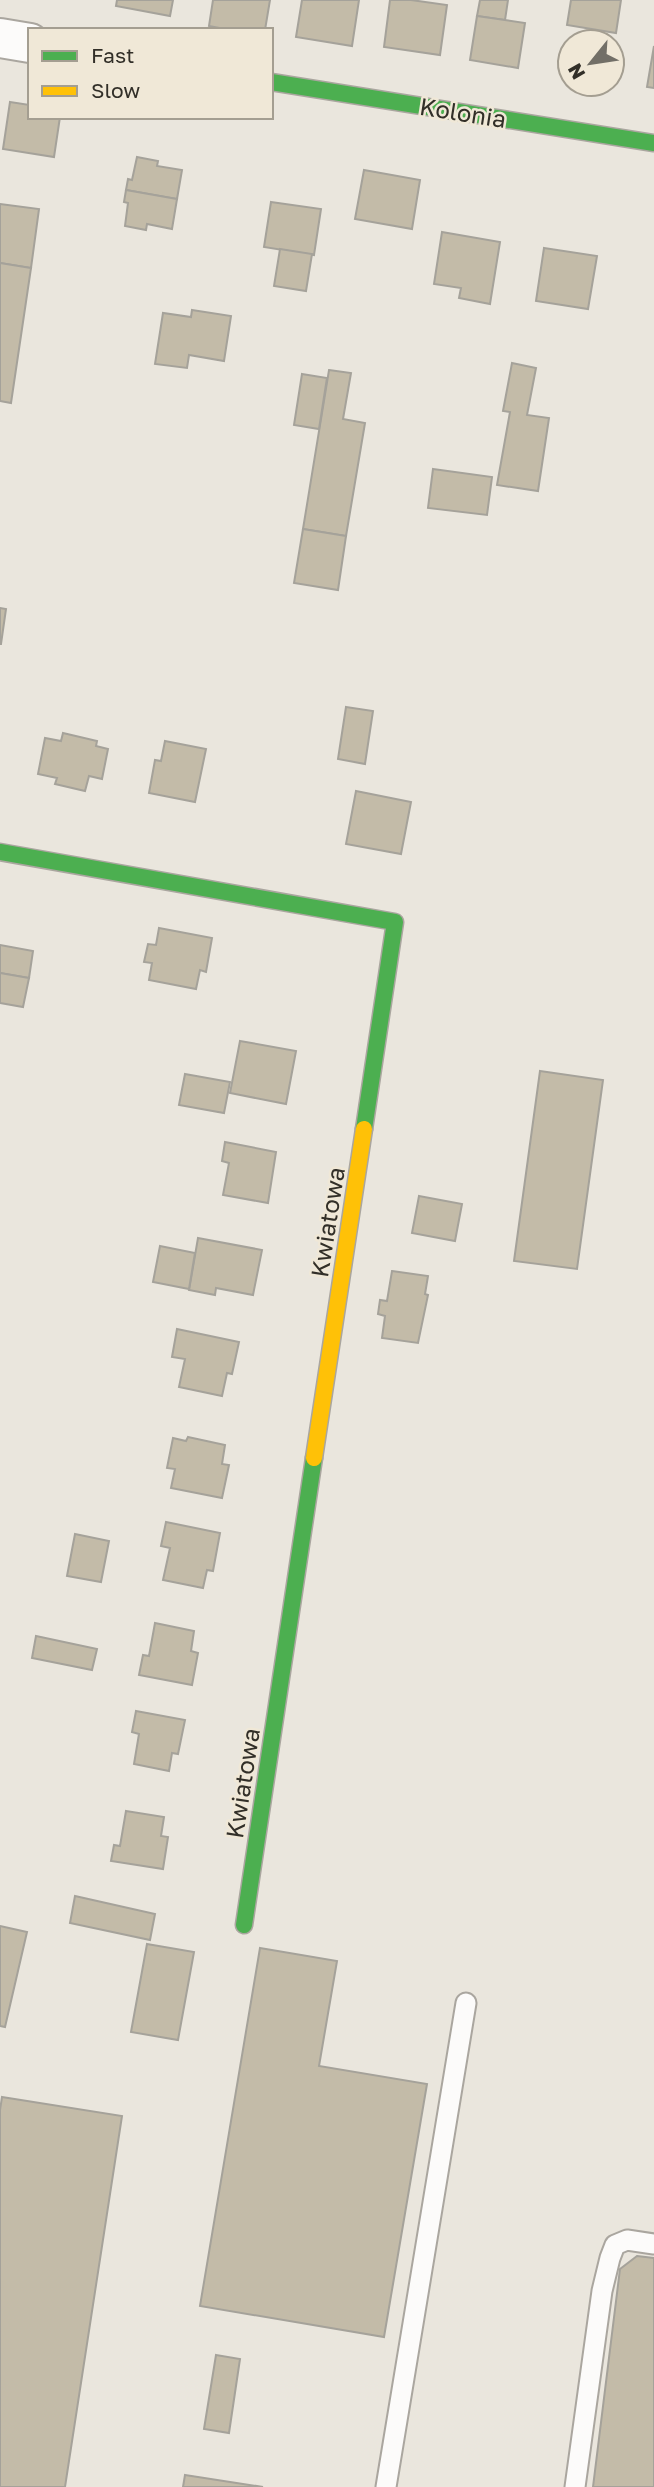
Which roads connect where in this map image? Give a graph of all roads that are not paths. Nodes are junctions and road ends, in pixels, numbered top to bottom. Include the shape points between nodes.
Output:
1 (0, 38) edge
2 (28, 43) edge
3 (273, 82) edge
4 (654, 143) edge
5 (0, 852) edge
6 (244, 1925) dead end
7 (466, 2003) dead end
8 (654, 2244) edge
9 (386, 2487) edge
10 (575, 2487) edge

1 - 2 street
3 - 4 street, Kolonia
5 - 6 street, Kwiatowa via 395,922
7 - 9 lane
8 - 10 lane via 627,2240 615,2245 610,2258

